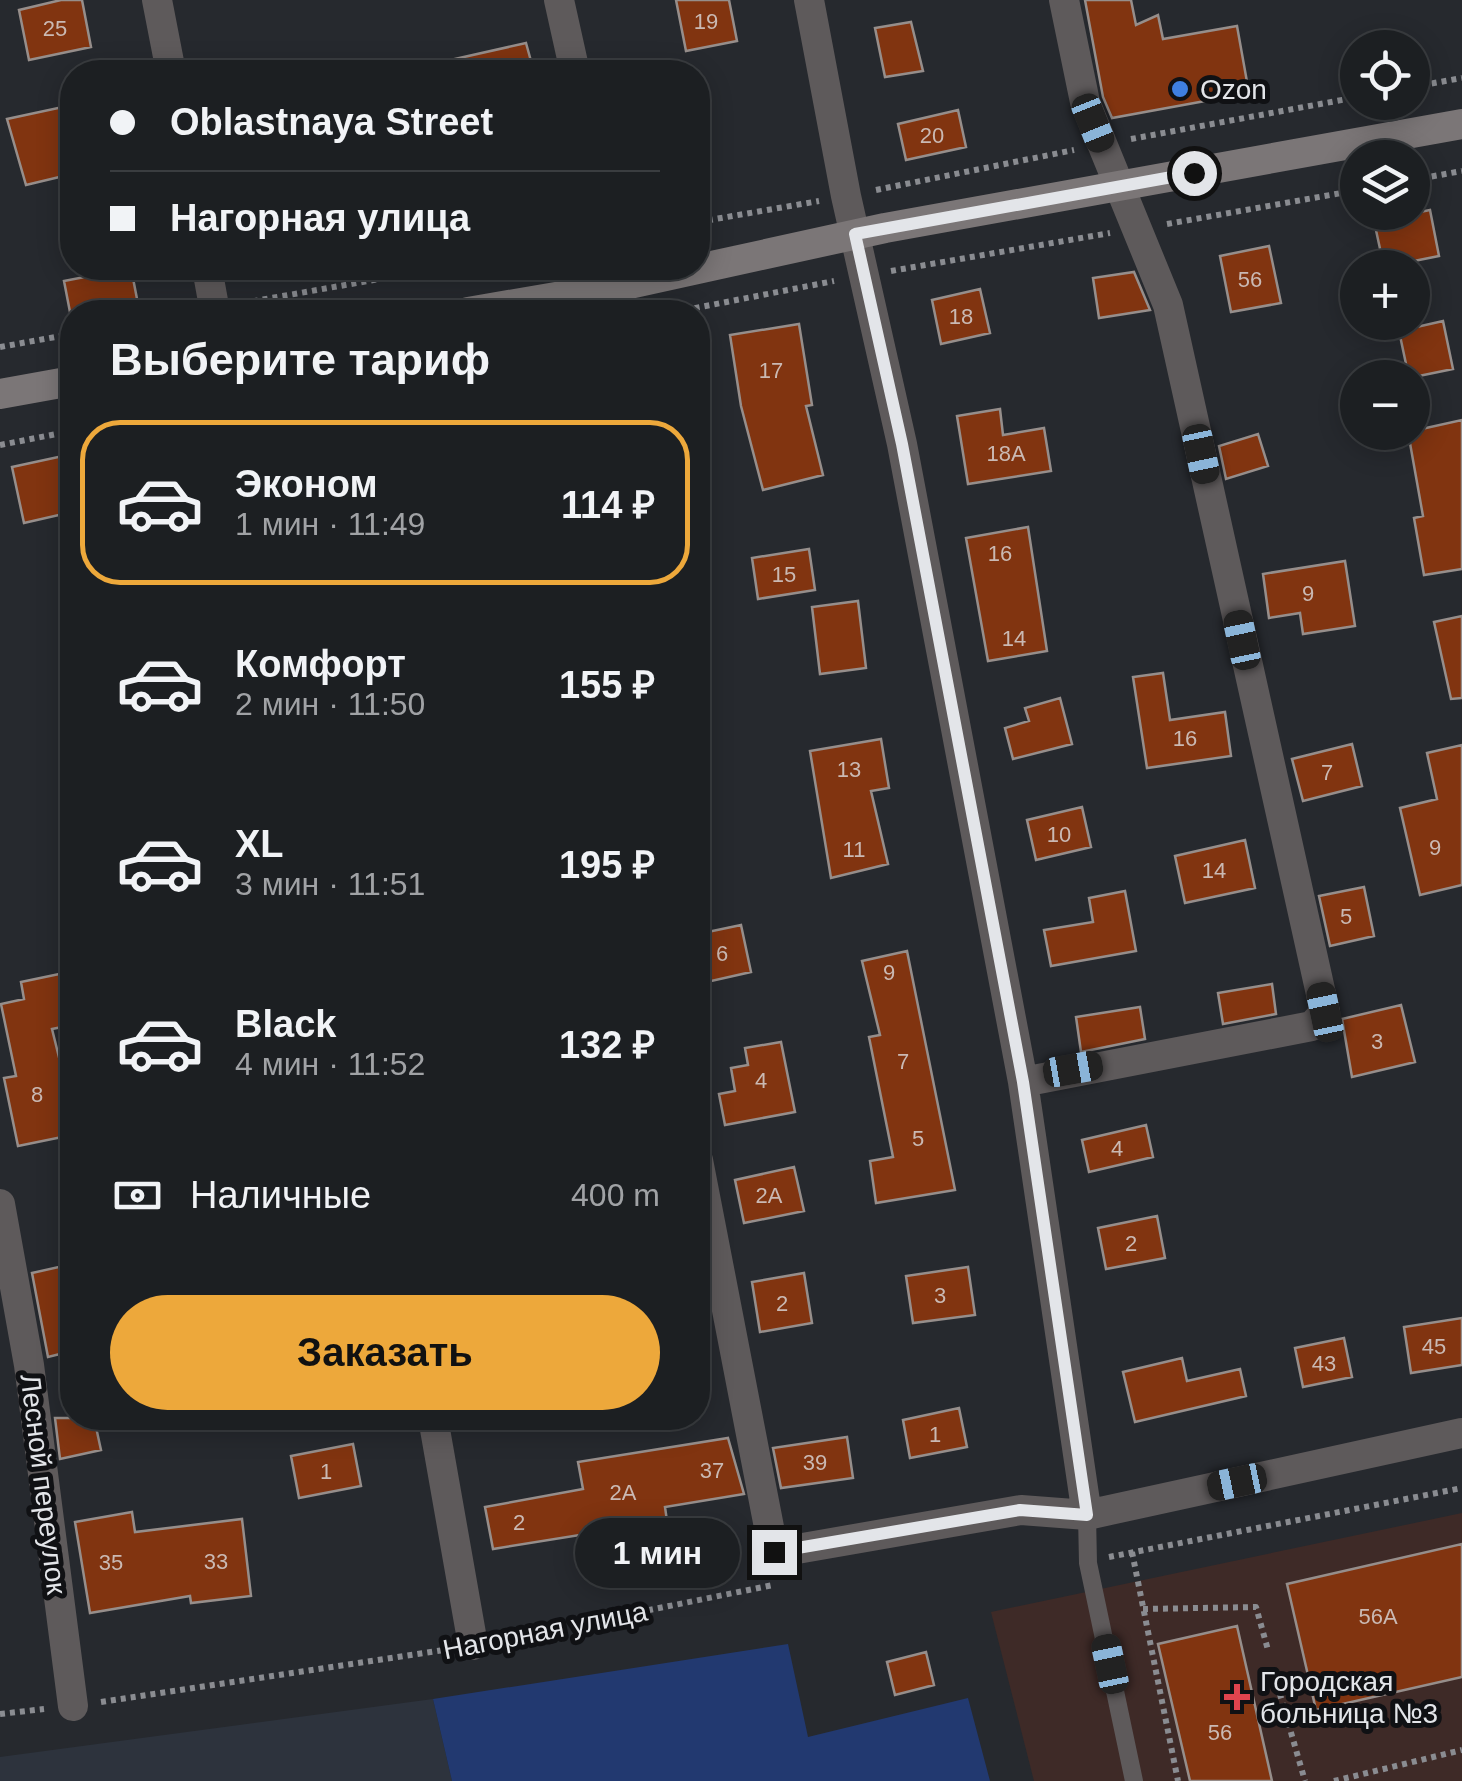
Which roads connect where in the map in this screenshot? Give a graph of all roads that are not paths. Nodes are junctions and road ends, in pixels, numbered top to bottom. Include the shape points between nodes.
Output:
1 (158, 0) edge
2 (559, 0) edge
3 (809, 0) edge
4 (1064, 0) edge
5 (169, 60) edge
6 (572, 60) edge
7 (1462, 124) edge
8 (1118, 186) junction
9 (855, 234) junction
10 (710, 260) edge
11 (605, 280) edge
12 (519, 300) edge
13 (60, 384) edge
14 (0, 394) edge
15 (1023, 1082) junction
16 (0, 1204) edge
17 (710, 1222) edge
18 (435, 1430) edge
19 (1462, 1433) edge
20 (1087, 1515) junction
21 (473, 1645) road end
22 (73, 1706) road end
23 (1134, 1781) edge

1 - 5 street
2 - 6 street
3 - 9 street
4 - 8 street via 1085,102
7 - 8 main road
8 - 9 main road
8 - 15 street via 1168,305 1325,1012 1312,1026
9 - 10 main road
9 - 15 street
11 - 12 main road
13 - 14 main road
15 - 20 street
16 - 22 street, Лесной переулок via 29,1365
17 - 20 street via 774,1552 1020,1510
18 - 21 street
19 - 20 street
20 - 23 lane via 1088,1562

